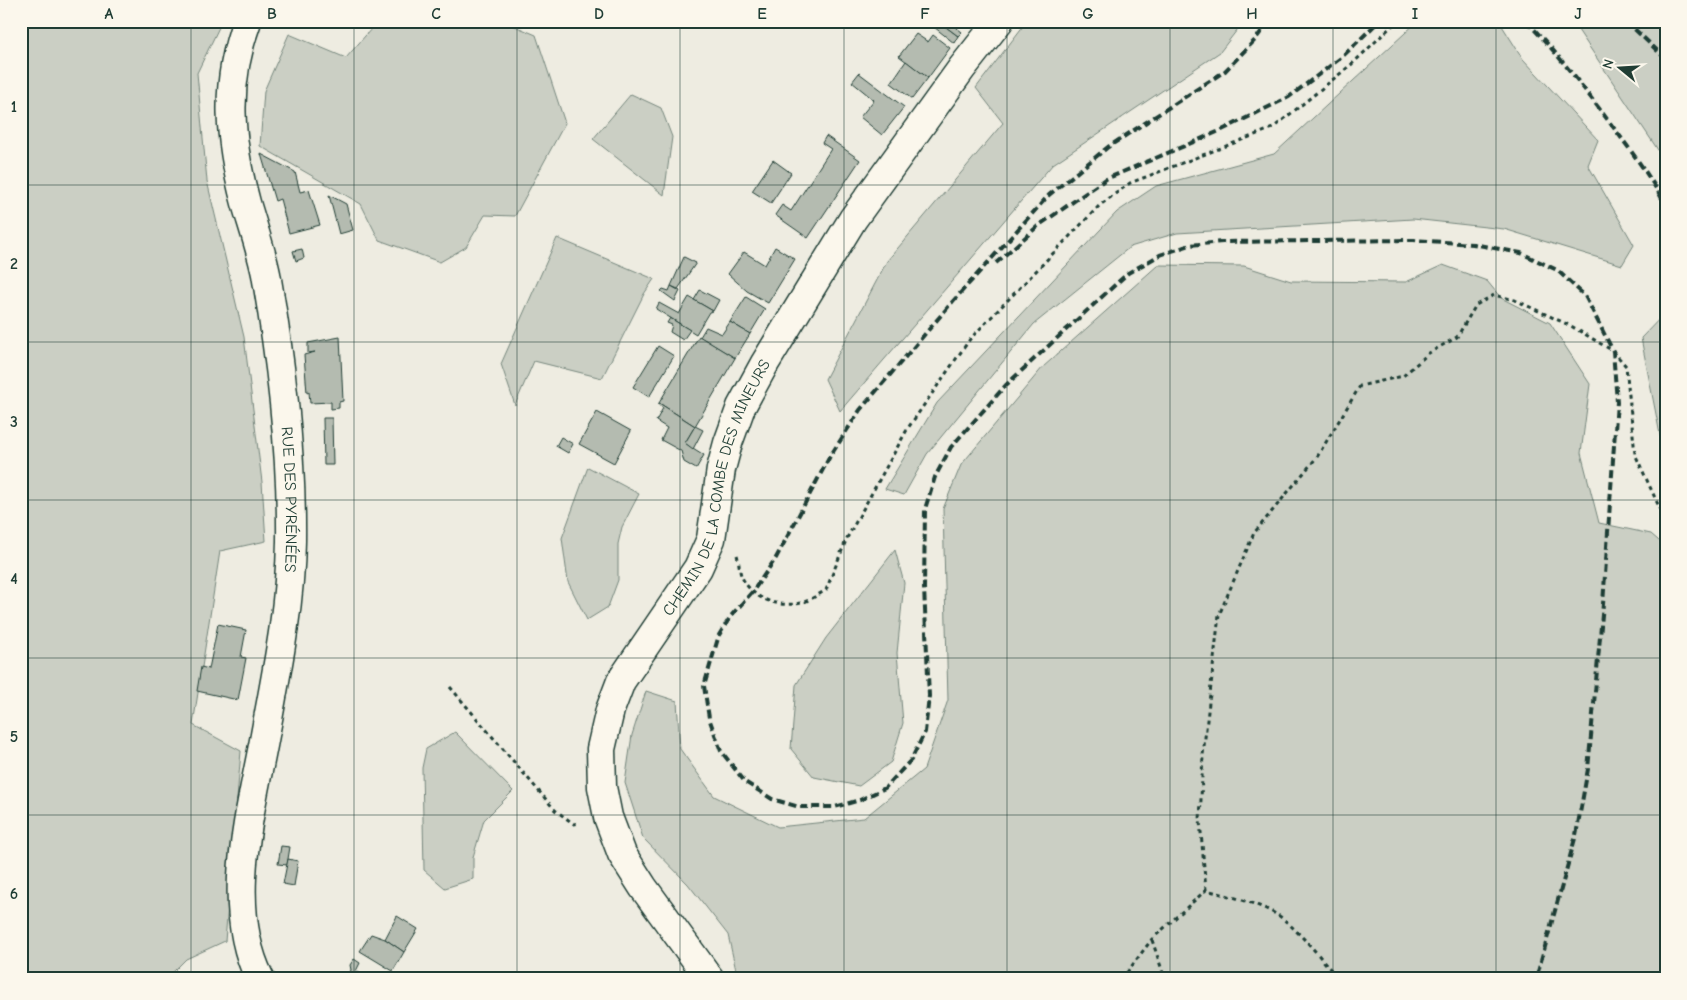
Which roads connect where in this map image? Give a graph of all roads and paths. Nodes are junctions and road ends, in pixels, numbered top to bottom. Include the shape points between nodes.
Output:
1 (247, 21) edge
2 (999, 21) edge
3 (1397, 21) edge
4 (715, 519) junction
5 (1666, 522) edge
6 (450, 687) dead end
7 (608, 817) junction
8 (1206, 890) junction
9 (1152, 939) junction
10 (260, 979) edge
11 (710, 979) edge
12 (1122, 979) edge
13 (1165, 979) edge
14 (1338, 979) edge

1 - 10 street, RUE DES PYRÉNÉES via 232,78 230,120 237,166 263,259 276,339 290,493 291,540 283,637 253,799 240,895 245,938
2 - 4 street, CHEMIN DE LA COMBE DES MINEURS via 852,219 765,363 741,407 728,443
3 - 4 path via 1352,64 1273,128 1130,183 1100,205 970,339 908,428 847,538 826,590 802,603 765,601 741,575 736,550
4 - 7 street, CHEMIN DE LA COMBE DES MINEURS via 711,539 698,568 621,680 610,710 601,749 602,787
5 - 8 path via 1636,454 1626,366 1613,351 1571,326 1514,300 1494,295 1476,305 1457,337 1428,353 1404,376 1360,386 1317,457 1254,533 1220,615 1203,755 1200,821
6 - 7 path via 555,810 574,824
7 - 11 street, CHEMIN DE LA COMBE DES MINEURS via 622,854 643,888
8 - 9 path
8 - 14 path via 1236,897 1277,915 1326,962
9 - 12 path
9 - 13 path

